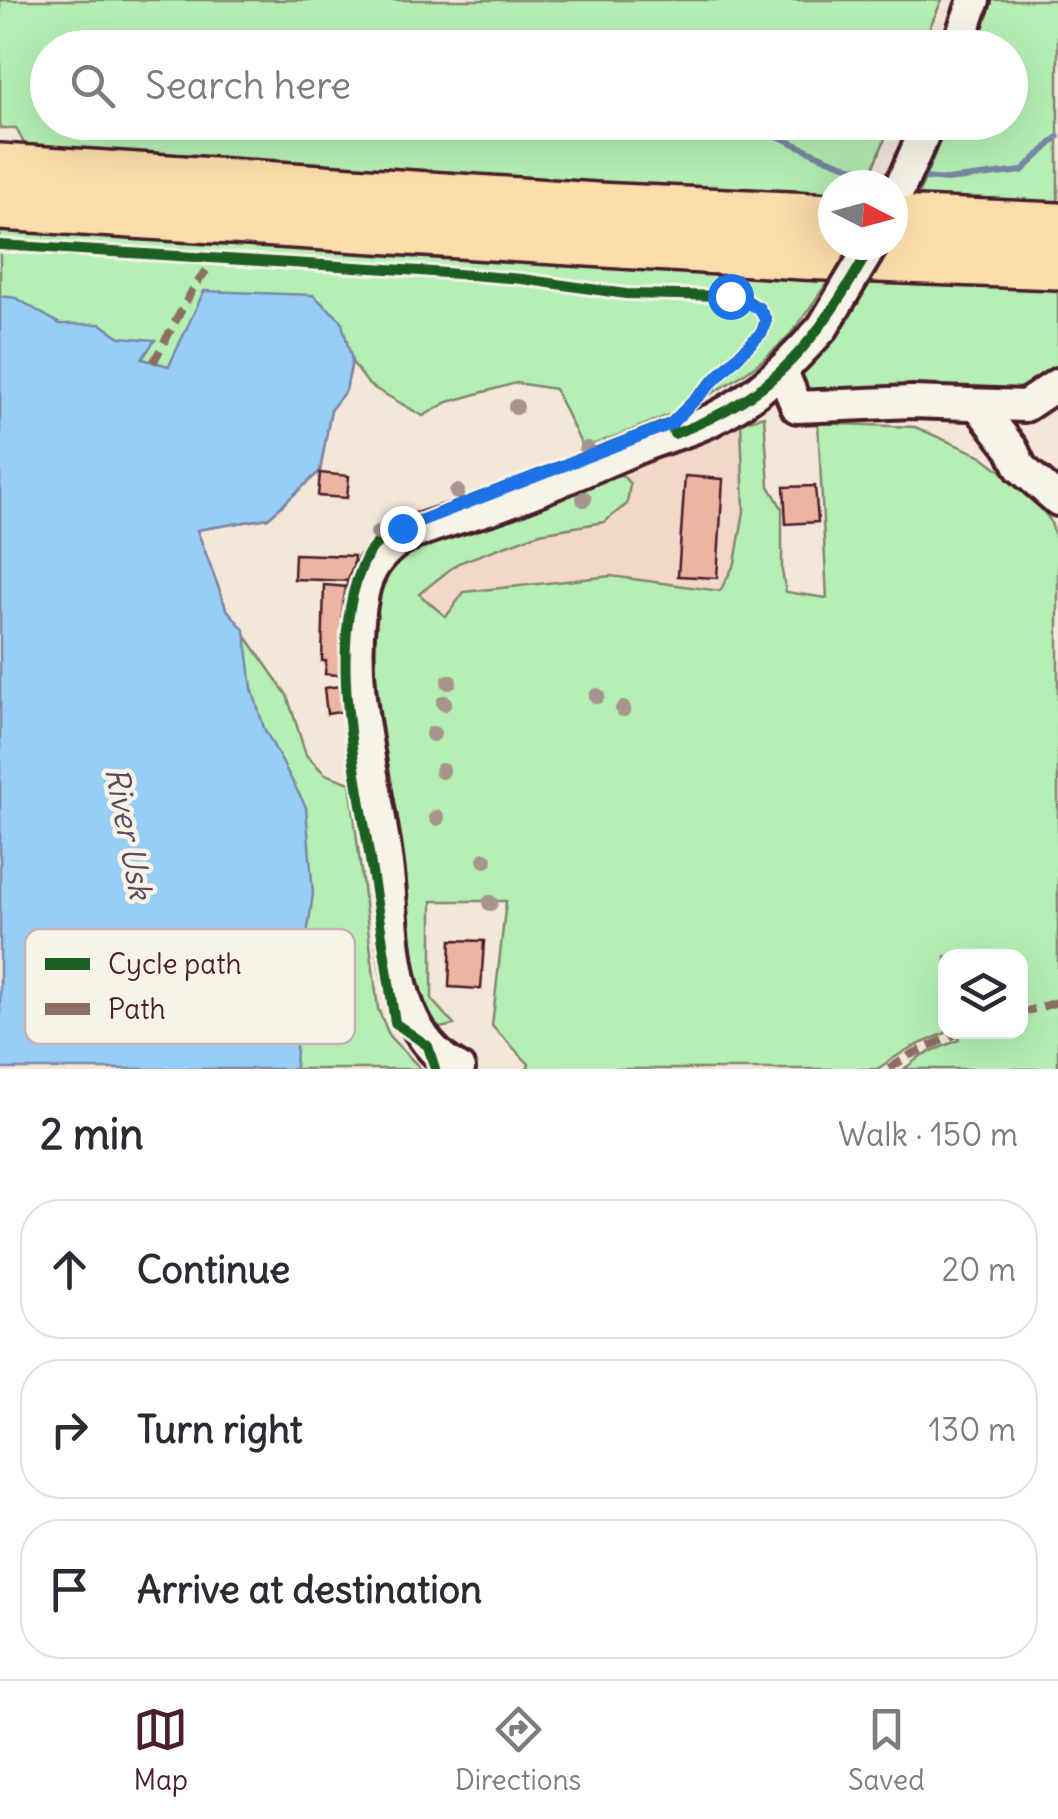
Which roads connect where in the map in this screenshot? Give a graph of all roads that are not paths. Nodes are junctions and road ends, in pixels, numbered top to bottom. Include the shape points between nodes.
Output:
1 (974, 0) edge
2 (963, 30) edge
3 (920, 140) edge
4 (0, 167) edge
5 (907, 170) edge
6 (0, 207) edge
7 (818, 216) edge
8 (908, 221) edge
9 (1058, 226) edge
10 (863, 260) edge
11 (1058, 266) edge
12 (782, 371) junction
13 (1058, 384) edge
14 (978, 405) junction
15 (1058, 500) edge
16 (459, 1069) edge

1 - 2 street
3 - 5 street
4 - 7 highway
6 - 11 highway
8 - 9 highway
10 - 12 street, bridge via 823,327
12 - 14 street via 797,407
12 - 16 street via 713,420 397,541 371,567 359,624 360,677 400,978 428,1046
13 - 14 street via 1025,406
14 - 15 street via 1022,468

